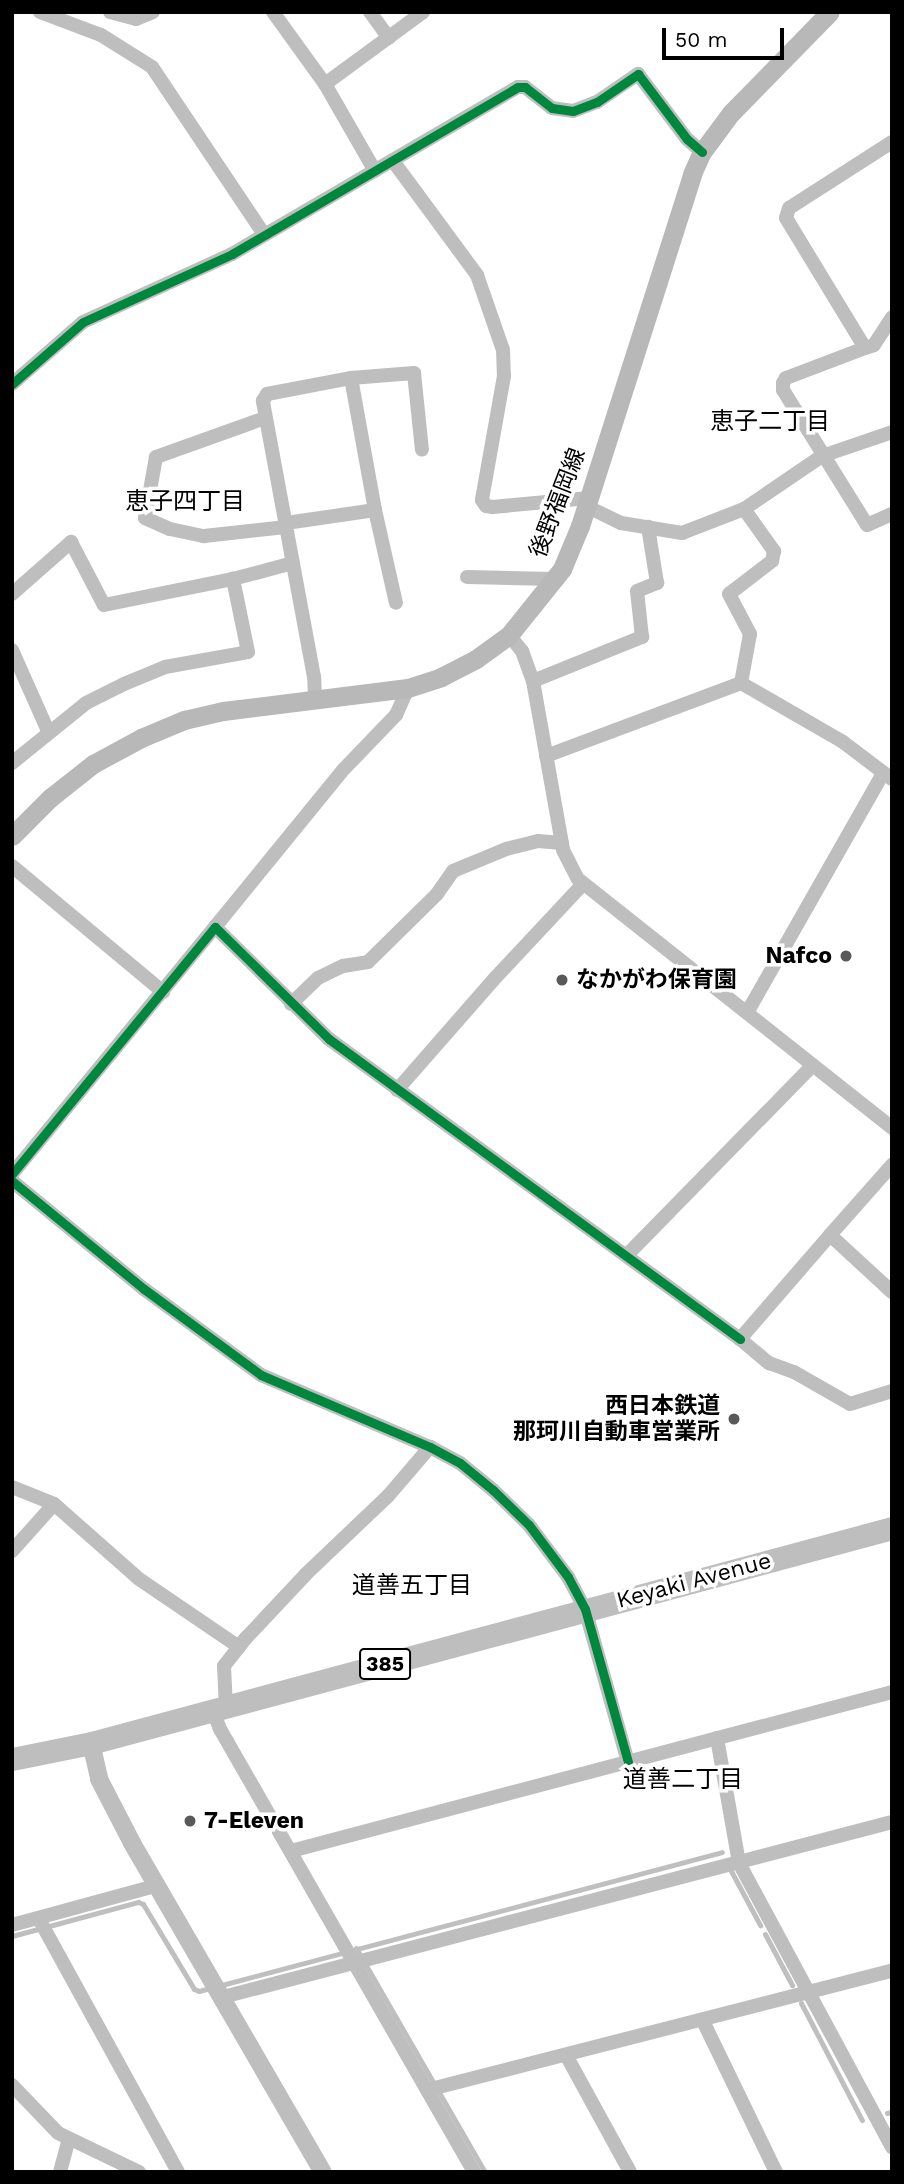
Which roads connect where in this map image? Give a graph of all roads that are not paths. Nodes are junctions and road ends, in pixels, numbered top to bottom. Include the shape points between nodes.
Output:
1 (40, 12) edge
2 (110, 12) edge
3 (153, 12) edge
4 (273, 12) edge
5 (370, 12) edge
6 (423, 12) edge
7 (830, 12) edge
8 (58, 16) edge
9 (389, 38) junction
10 (325, 84) junction
11 (892, 142) edge
12 (702, 152) junction
13 (393, 161) junction
14 (375, 171) junction
15 (264, 234) junction
16 (892, 317) edge
17 (865, 348) junction
18 (351, 378) junction
19 (12, 384) edge
20 (265, 418) junction
21 (892, 432) edge
22 (422, 450) dead end
23 (822, 456) junction
24 (587, 502) junction
25 (744, 509) junction
26 (375, 510) junction
27 (892, 514) edge
28 (286, 525) junction
29 (648, 527) junction
30 (293, 562) junction
31 (467, 577) dead end
32 (233, 579) junction
33 (555, 579) junction
34 (12, 593) edge
35 (396, 603) dead end
36 (509, 635) junction
37 (12, 650) edge
38 (533, 681) junction
39 (741, 683) junction
40 (408, 688) junction
41 (315, 700) junction
42 (47, 732) junction
43 (545, 756) junction
44 (12, 763) edge
45 (888, 776) edge
46 (12, 836) edge
47 (562, 843) junction
48 (12, 866) edge
49 (583, 884) junction
50 (215, 927) junction
51 (163, 992) junction
52 (291, 1004) junction
53 (748, 1011) junction
54 (812, 1066) junction
55 (397, 1090) junction
56 (892, 1128) edge
57 (892, 1166) edge
58 (12, 1174) edge
59 (12, 1181) edge
60 (830, 1235) junction
61 (627, 1255) junction
62 (892, 1292) edge
63 (740, 1339) junction
64 (892, 1391) edge
65 (430, 1447) junction
66 (12, 1488) edge
67 (54, 1504) junction
68 (892, 1528) edge
69 (12, 1551) edge
70 (585, 1609) junction
71 (239, 1647) junction
72 (892, 1692) edge
73 (220, 1709) junction
74 (718, 1738) junction
75 (91, 1743) junction
76 (12, 1759) edge
77 (628, 1762) junction
78 (12, 1768) edge
79 (892, 1822) edge
80 (291, 1852) junction
81 (739, 1863) junction
82 (159, 1885) junction
83 (39, 1919) junction
84 (12, 1926) edge
85 (354, 1963) junction
86 (892, 1971) edge
87 (810, 1992) junction
88 (223, 1997) junction
89 (703, 2021) junction
90 (566, 2054) junction
91 (12, 2085) edge
92 (428, 2091) junction
93 (886, 2124) edge
94 (69, 2139) junction
95 (892, 2147) edge
96 (60, 2172) edge
97 (139, 2172) edge
98 (178, 2172) edge
99 (323, 2172) edge
100 (474, 2172) edge
101 (630, 2172) edge
102 (776, 2172) edge

1 - 8 street
2 - 3 street via 136,19
4 - 10 street
5 - 9 street
6 - 9 street
7 - 12 main road, 後野福岡線 via 731,113
8 - 15 street via 101,35 152,67
9 - 10 street
10 - 14 street
11 - 17 street via 789,208 786,218
12 - 13 street via 638,74 597,102 573,111 552,108 526,87 518,87
12 - 24 main road, 後野福岡線
13 - 14 street
13 - 24 street via 477,275 497,326 504,376 482,500 493,508
14 - 15 street
15 - 19 street via 83,323
16 - 17 street via 874,345
17 - 23 street via 783,383
18 - 20 street via 267,394
18 - 22 street via 414,373
18 - 26 street
20 - 28 street
20 - 28 street via 156,457 145,518 204,536
21 - 23 street
23 - 25 street
23 - 27 street via 867,525
24 - 29 street via 621,523
24 - 33 main road, 後野福岡線
25 - 29 street via 682,533
25 - 39 street via 774,551 772,561 729,594 750,634
26 - 28 street
26 - 35 street
28 - 30 street
29 - 38 street via 657,583 636,591 642,637
30 - 32 street
30 - 41 street
31 - 33 street
32 - 34 street via 104,605 71,542
32 - 42 street via 248,652 155,670 86,703
33 - 36 main road, 後野福岡線
36 - 38 street via 522,651
36 - 40 main road, 後野福岡線 via 476,659
37 - 42 street
38 - 43 street
39 - 43 street
39 - 45 street via 843,742
40 - 41 main road, 後野福岡線
40 - 50 street via 396,715 344,769
41 - 46 main road, 後野福岡線 via 223,711 184,720 141,738 93,764
42 - 44 street
43 - 47 street
45 - 53 street
47 - 49 street
47 - 52 street via 538,841 506,849 453,871 437,894 373,957 318,978
48 - 51 street
49 - 53 street
49 - 55 street
50 - 51 street
50 - 52 street
51 - 58 street
52 - 55 street
53 - 54 street
54 - 56 street
54 - 61 street
55 - 61 street
57 - 60 street
59 - 65 street via 212,1342 261,1375
60 - 62 street
60 - 63 street
61 - 63 street
63 - 64 street via 769,1363 850,1404
65 - 70 street via 460,1463 529,1525 568,1577
65 - 71 street
66 - 67 street
67 - 69 street
67 - 71 street via 139,1579
68 - 70 highway, Keyaki Avenue / 385
70 - 73 highway, Keyaki Avenue / 385
70 - 77 street
71 - 73 street via 225,1666
72 - 74 street
73 - 75 highway, Keyaki Avenue / 385
73 - 80 street via 220,1729
74 - 77 street
74 - 81 street
75 - 76 highway, 385
75 - 78 highway, 385
75 - 82 street via 99,1779
77 - 80 street
79 - 81 street
80 - 85 street
81 - 85 street
81 - 87 street
82 - 83 street
82 - 88 street
83 - 84 street
83 - 98 street
85 - 88 street
85 - 92 street
86 - 87 street
87 - 89 street
87 - 93 street
88 - 99 street
89 - 90 street
89 - 102 street
90 - 92 street
90 - 101 street
91 - 94 street
92 - 100 street
93 - 95 street
94 - 96 street
94 - 97 street

